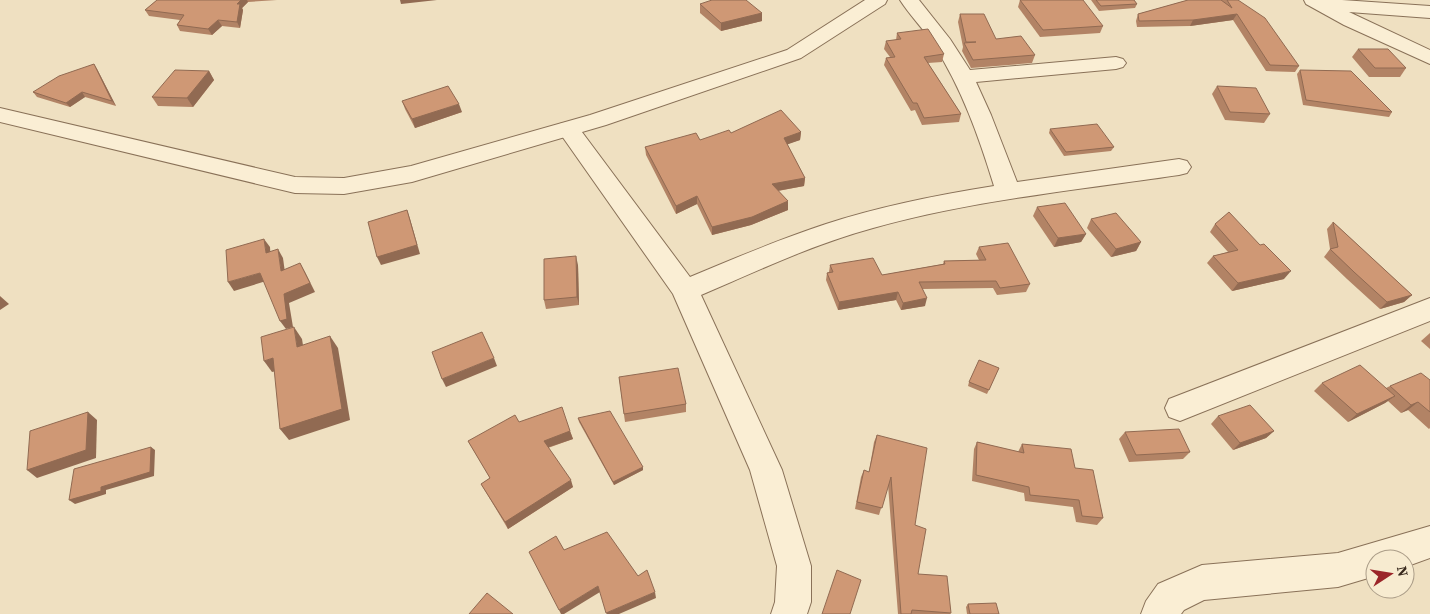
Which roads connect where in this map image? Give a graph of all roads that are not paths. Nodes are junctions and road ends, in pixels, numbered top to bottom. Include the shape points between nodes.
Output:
1 (878, 0) edge
2 (909, 0) edge
3 (1317, 2) edge
4 (1430, 12) edge
5 (1430, 58) edge
6 (1116, 63) dead end
7 (965, 77) junction
8 (0, 115) edge
9 (568, 129) junction
10 (1179, 167) dead end
11 (1008, 192) junction
12 (685, 290) junction
13 (1430, 309) edge
14 (1180, 408) dead end
15 (1430, 542) edge
16 (1407, 549) edge
17 (1365, 562) edge
18 (789, 614) edge
19 (1159, 614) edge

1 - 9 street via 794,54
2 - 7 street via 938,34
3 - 4 street
3 - 5 street
6 - 7 street
7 - 11 street via 985,123
8 - 9 street via 232,171 317,187 344,186 412,174
9 - 12 street
10 - 11 street
11 - 12 street via 856,224 802,242
12 - 18 street via 766,470 794,566 794,602
13 - 14 street
15 - 16 street
17 - 19 street via 1338,570 1202,583 1171,597

